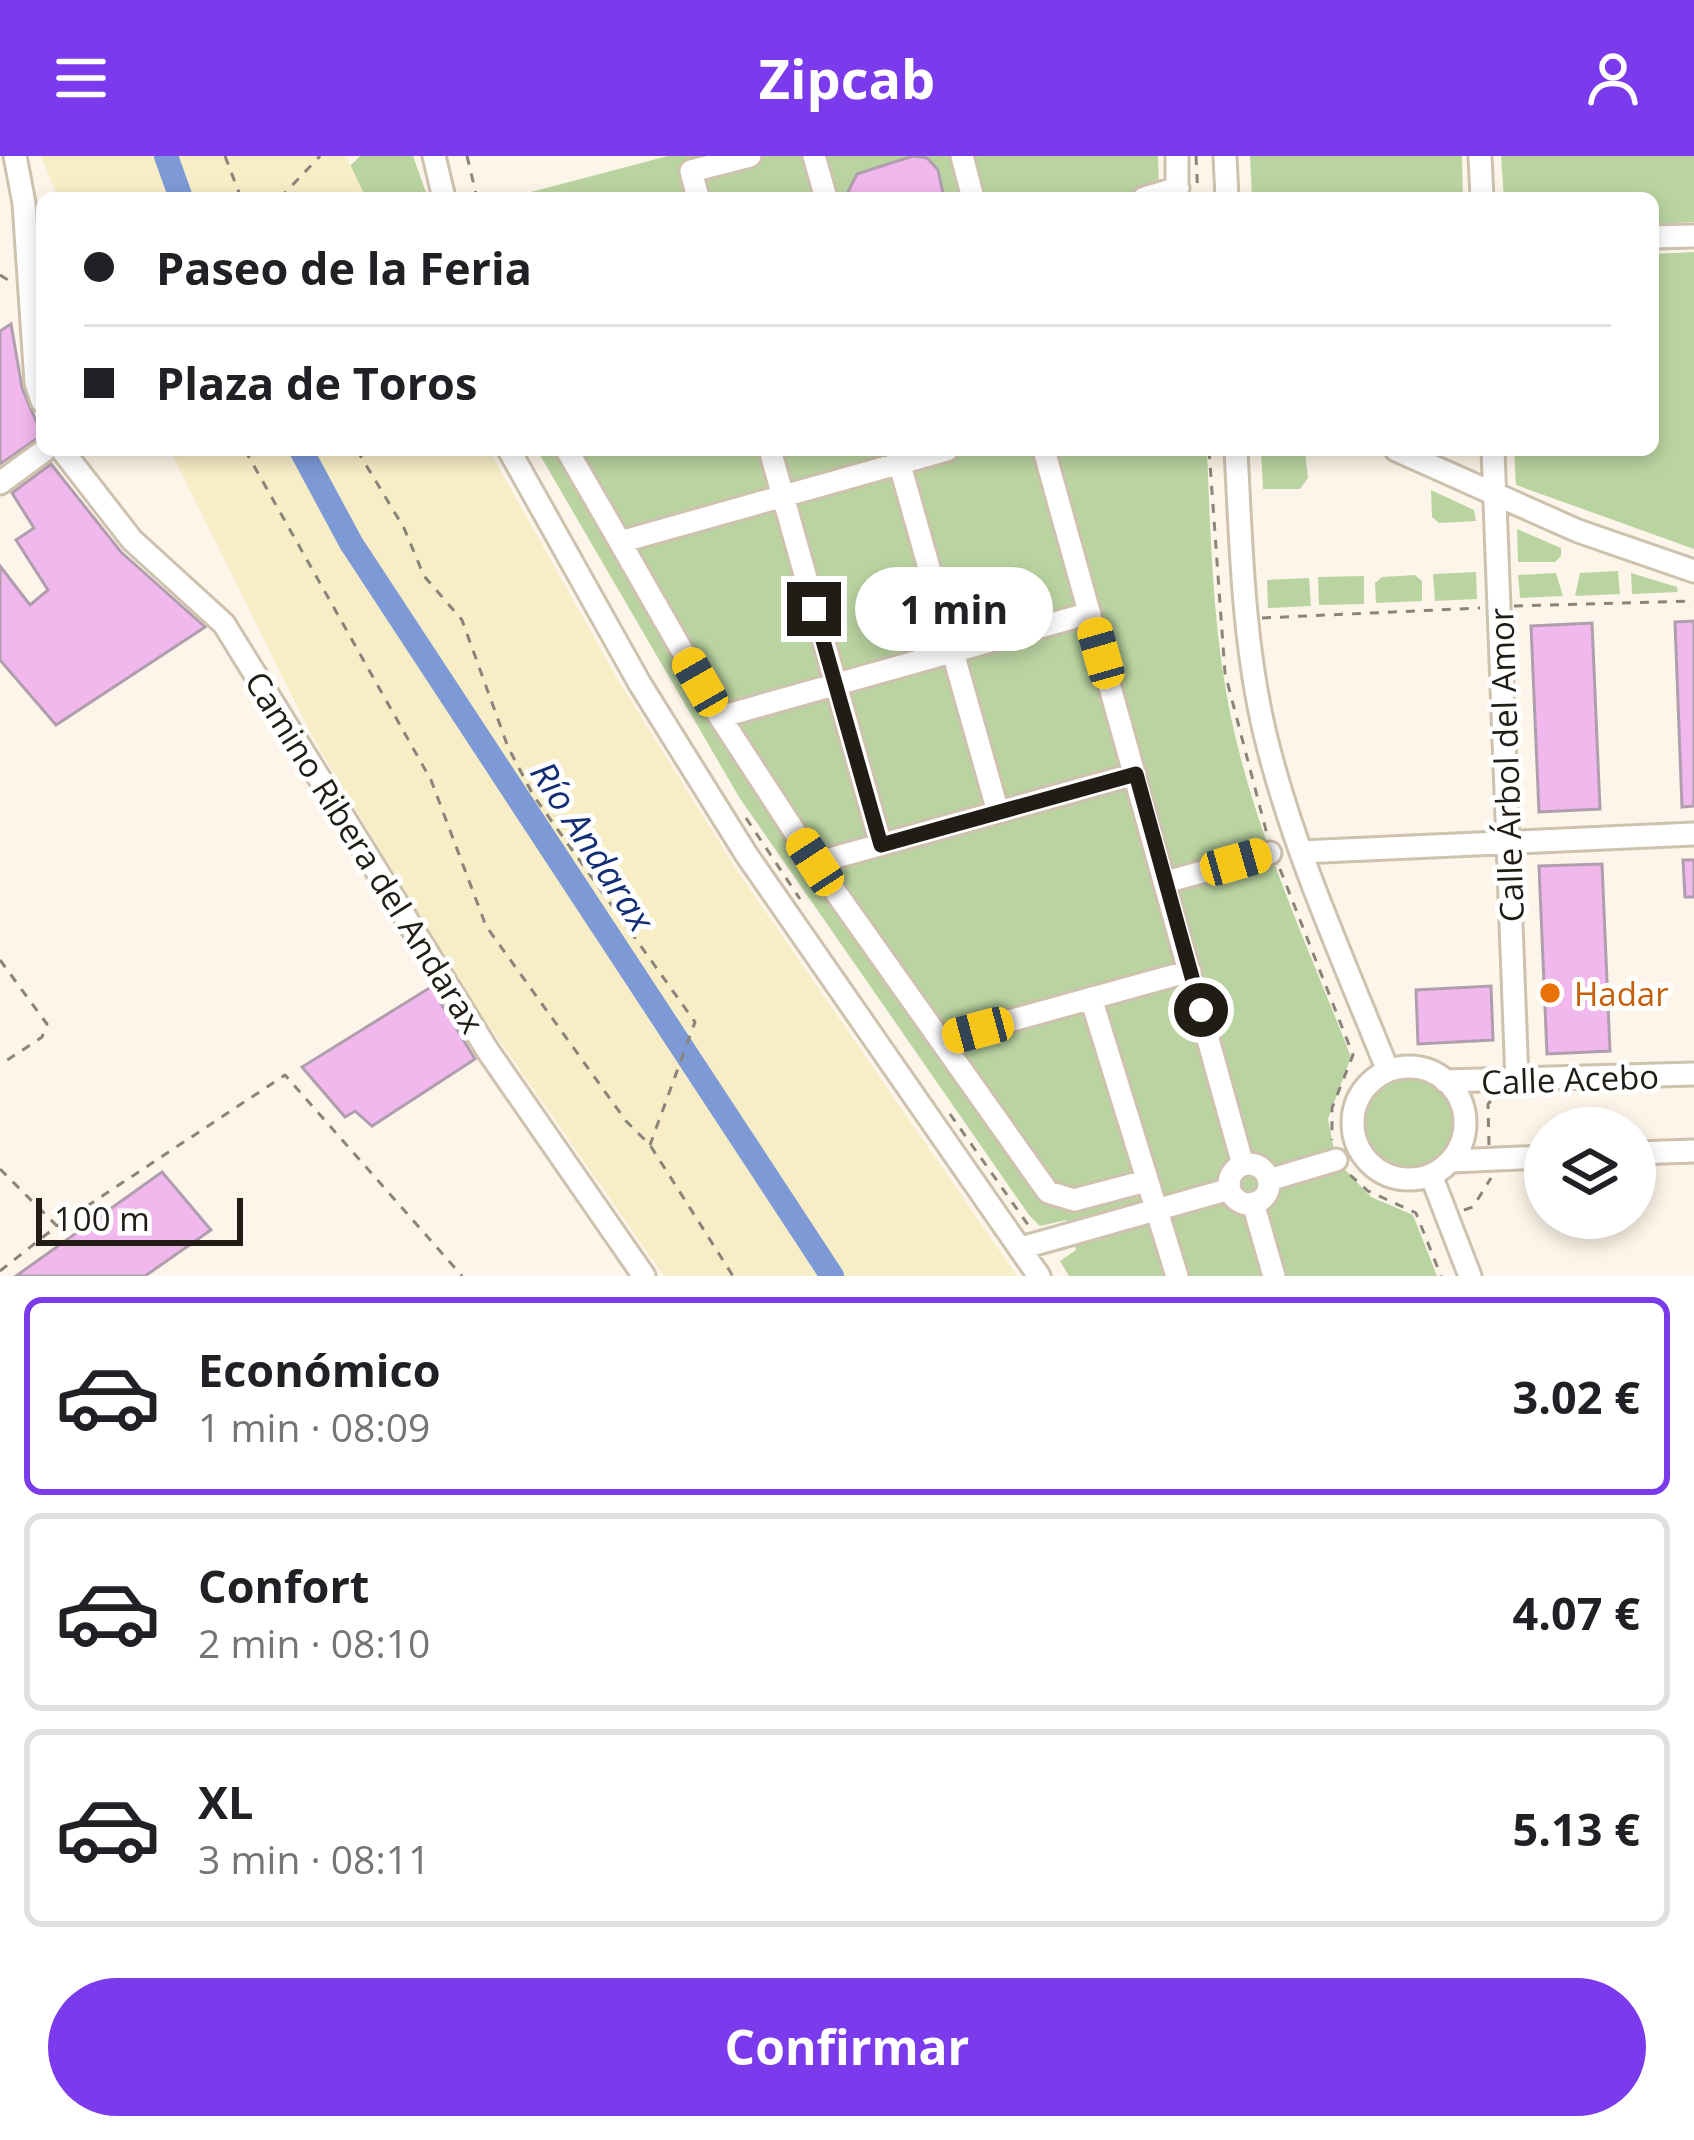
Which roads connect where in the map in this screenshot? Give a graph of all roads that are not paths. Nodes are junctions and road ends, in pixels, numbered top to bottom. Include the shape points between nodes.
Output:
1 (15, 156) edge
2 (434, 156) edge
3 (750, 156) edge
4 (814, 156) edge
5 (962, 156) edge
6 (1177, 156) edge
7 (1225, 156) edge
8 (1480, 156) edge
9 (443, 192) edge
10 (696, 192) edge
11 (824, 192) edge
12 (972, 192) edge
13 (1183, 192) edge
14 (1226, 192) edge
15 (1482, 192) edge
16 (1694, 236) edge
17 (1659, 237) edge
18 (36, 383) edge
19 (37, 456) edge
20 (67, 456) edge
21 (512, 456) edge
22 (570, 456) edge
23 (772, 456) edge
24 (898, 456) edge
25 (1046, 456) edge
26 (1237, 456) edge
27 (1409, 456) edge
28 (1493, 456) edge
29 (0, 482) edge
30 (784, 496) junction
31 (1495, 496) junction
32 (620, 542) junction
33 (1694, 571) edge
34 (1090, 613) junction
35 (952, 652) junction
36 (835, 684) junction
37 (720, 716) junction
38 (1136, 774) junction
39 (998, 812) junction
40 (1694, 834) edge
41 (1510, 841) junction
42 (881, 845) junction
43 (1301, 852) junction
44 (1270, 853) dead end
45 (815, 862) junction
46 (1166, 882) junction
47 (1190, 971) junction
48 (1091, 998) junction
49 (940, 1040) junction
50 (1388, 1071) junction
51 (1694, 1074) edge
52 (1445, 1081) junction
53 (1517, 1081) junction
54 (1694, 1151) edge
55 (1656, 1152) edge
56 (1524, 1157) edge
57 (1336, 1160) dead end
58 (1452, 1161) junction
59 (1243, 1165) junction
60 (1431, 1175) junction
61 (1146, 1180) junction
62 (1269, 1180) junction
63 (1230, 1189) junction
64 (1253, 1203) junction
65 (1156, 1210) junction
66 (1030, 1245) junction
67 (644, 1276) edge
68 (1039, 1276) edge
69 (1177, 1276) edge
70 (1274, 1276) edge
71 (1469, 1276) edge

1 - 18 street
2 - 9 street
3 - 10 street via 691,171
4 - 11 street
5 - 12 street
6 - 13 street
7 - 14 street
8 - 15 street
16 - 17 street
19 - 29 street
20 - 67 street, Camino Ribera del Andarax via 132,540 224,624 488,1052
21 - 66 street via 746,854
22 - 32 street
23 - 30 street
24 - 30 street
24 - 35 street
25 - 34 street
26 - 43 street via 1252,662
27 - 31 street
28 - 31 street, Calle Árbol del Amor
30 - 32 street
30 - 36 street
31 - 33 street
31 - 41 street, Calle Árbol del Amor
32 - 37 street
34 - 35 street
34 - 38 street
35 - 36 street
35 - 39 street
36 - 37 street
36 - 42 street
37 - 45 street
38 - 39 street
38 - 46 street
39 - 42 street
40 - 41 street
41 - 43 street
41 - 53 street, Calle Árbol del Amor
42 - 45 street
43 - 50 street
44 - 46 street
45 - 49 street
46 - 47 street
47 - 48 street
47 - 59 street
48 - 49 street
48 - 61 street
49 - 61 street via 1052,1196 1074,1200
50 - 52 street via 1423,1069
50 - 60 street via 1354,1109 1356,1143 1392,1177
51 - 53 street, Calle Acebo
52 - 53 street, Calle Acebo
52 - 58 street via 1466,1120
54 - 55 street
56 - 58 street
57 - 62 street
58 - 60 street
59 - 62 street via 1258,1166
59 - 63 street
60 - 71 street
61 - 65 street
62 - 64 street via 1267,1194
63 - 64 street
63 - 65 street
64 - 70 street
65 - 66 street
65 - 69 street
66 - 68 street

